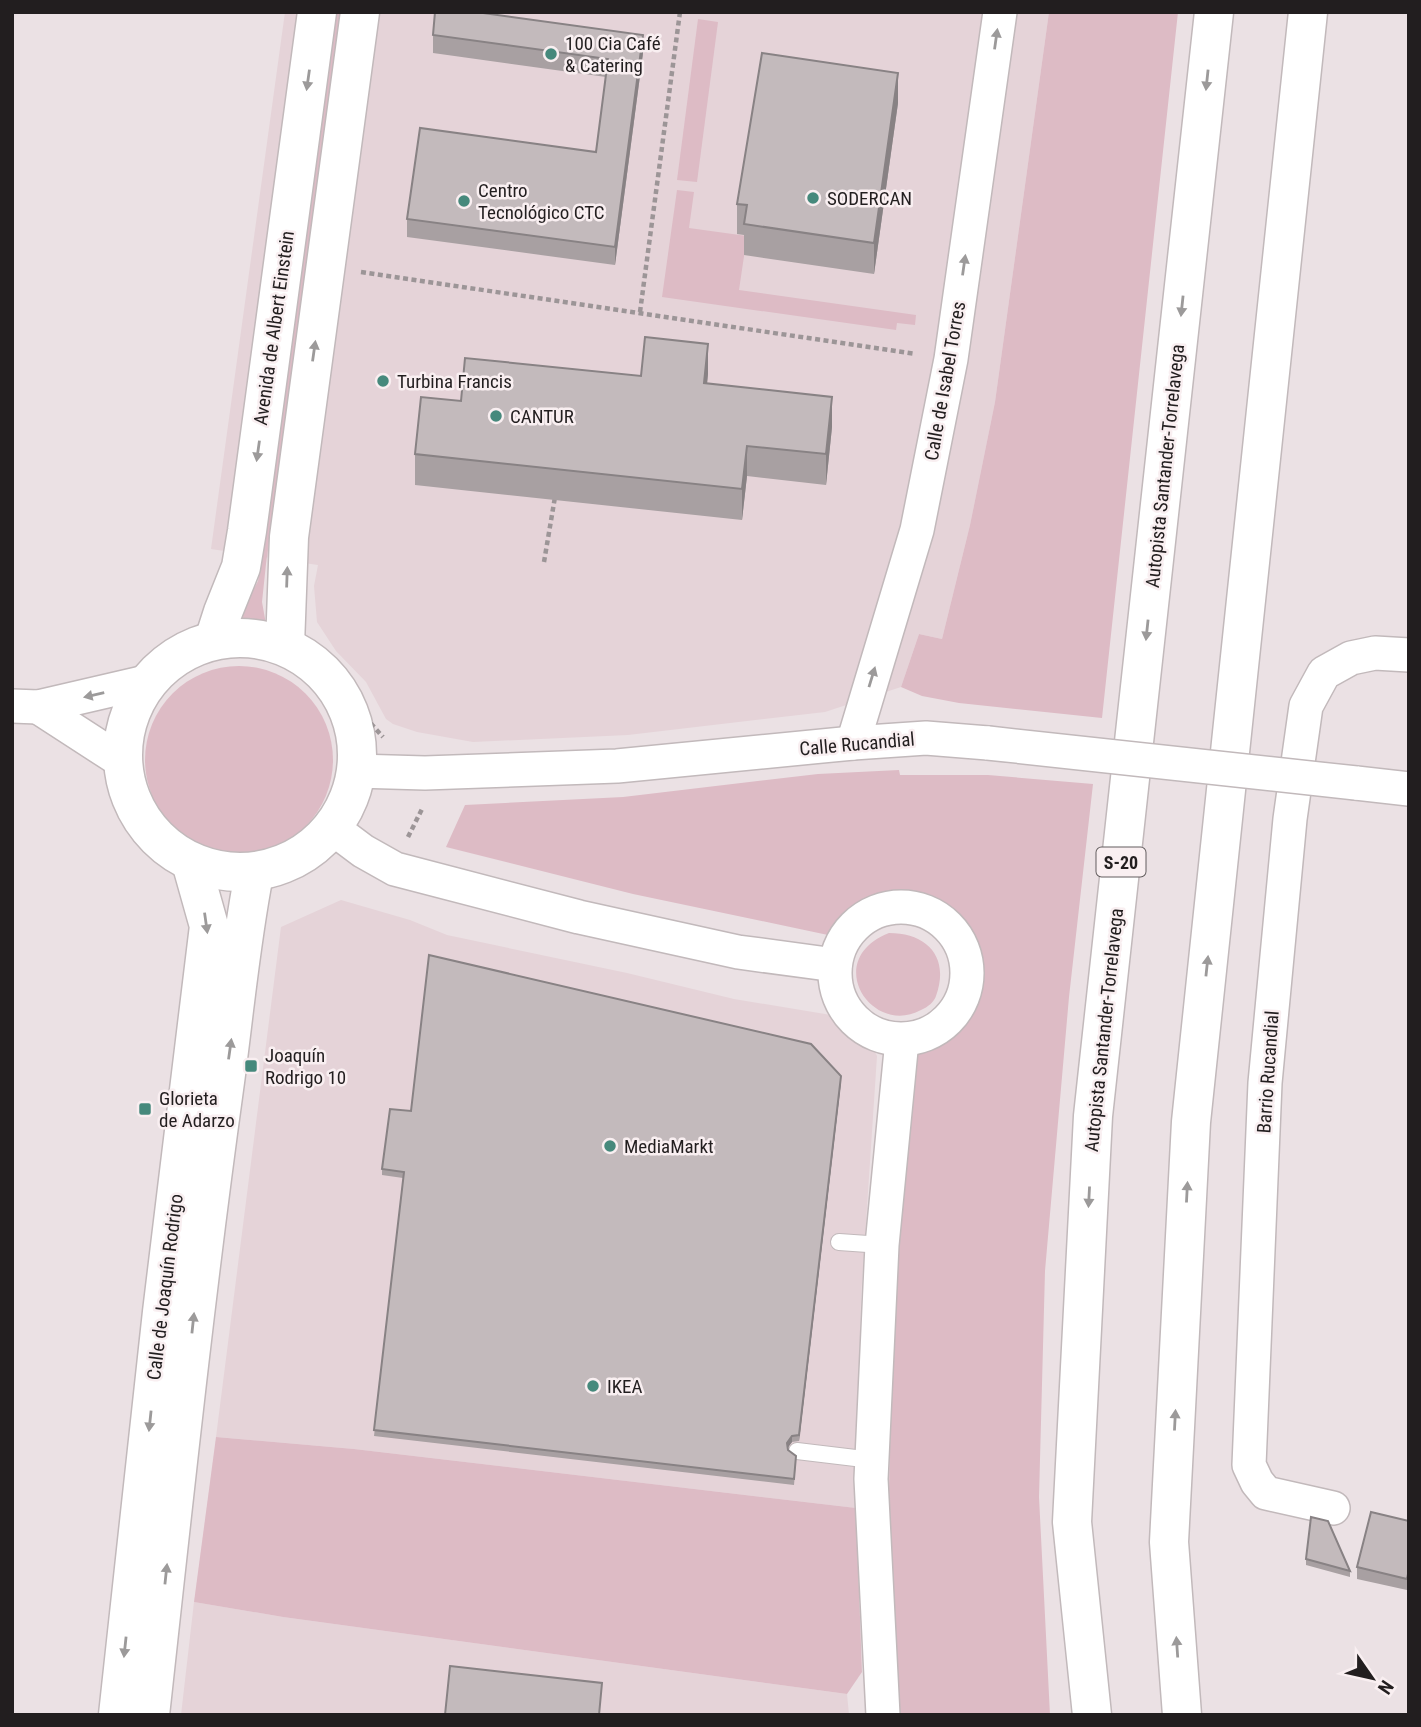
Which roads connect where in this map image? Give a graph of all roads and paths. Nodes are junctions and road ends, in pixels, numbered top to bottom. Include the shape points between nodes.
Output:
1 (317, 12) edge
2 (360, 12) edge
3 (681, 12) edge
4 (1000, 12) edge
5 (1214, 12) edge
6 (1308, 12) edge
7 (325, 267) junction
8 (640, 312) junction
9 (922, 355) dead end
10 (556, 496) edge
11 (544, 562) dead end
12 (214, 640) junction
13 (285, 645) junction
14 (1409, 655) edge
15 (150, 681) junction
16 (25, 706) edge
17 (853, 743) junction
18 (123, 762) junction
19 (356, 771) junction
20 (425, 773) junction
21 (1409, 789) edge
22 (331, 827) junction
23 (191, 862) junction
24 (398, 869) junction
25 (254, 874) junction
26 (835, 965) junction
27 (902, 1040) junction
28 (839, 1242) dead end
29 (882, 1245) junction
30 (797, 1451) dead end
31 (872, 1460) junction
32 (1333, 1508) dead end
33 (118, 1715) edge
34 (150, 1715) edge
35 (883, 1715) edge
36 (1092, 1715) edge
37 (1182, 1715) edge

1 -> 12 main road, Avenida de Albert Einstein via 247,531 240,567
2 - 7 main road
3 - 8 path
17 -> 4 street, Calle de Isabel Torres via 917,530 951,359
5 -> 36 main road, Autopista Santander-Torrelavega / S-20 via 1093,1116 1072,1521
37 -> 6 main road via 1169,1542 1191,1122
7 - 8 path
13 -> 7 main road via 289,537
8 - 9 path
10 - 11 path
12 - 13 main road via 259,639
12 - 15 main road via 181,654
13 - 19 main road via 309,661 341,697 355,737
14 - 32 street, Barrio Rucandial via 1375,653 1351,659 1324,673 1306,706 1290,819 1265,1083 1250,1465 1266,1493
15 -> 16 street
15 - 18 main road via 127,726
16 - 18 street
17 - 20 street, Calle Rucandial via 617,765
17 - 21 street, Calle Rucandial, bridge via 926,738 988,743
18 - 23 main road via 128,791 139,815 157,838
19 - 20 street, Calle Rucandial
19 - 22 main road
20 - 24 path via 426,800
22 - 24 street
22 - 25 main road via 299,855
23 - 25 main road
23 -> 33 main road, Calle de Joaquín Rodrigo via 209,926
24 - 26 street via 579,917 738,952
34 -> 25 main road, Calle de Joaquín Rodrigo via 200,1263
26 - 27 street via 835,988 859,1026 879,1037
26 - 27 street via 848,932 877,911 912,907 936,918 956,935 967,969 960,1004 936,1030
27 - 29 street
28 - 29 lane
29 - 31 street
30 - 31 lane
31 - 35 street

